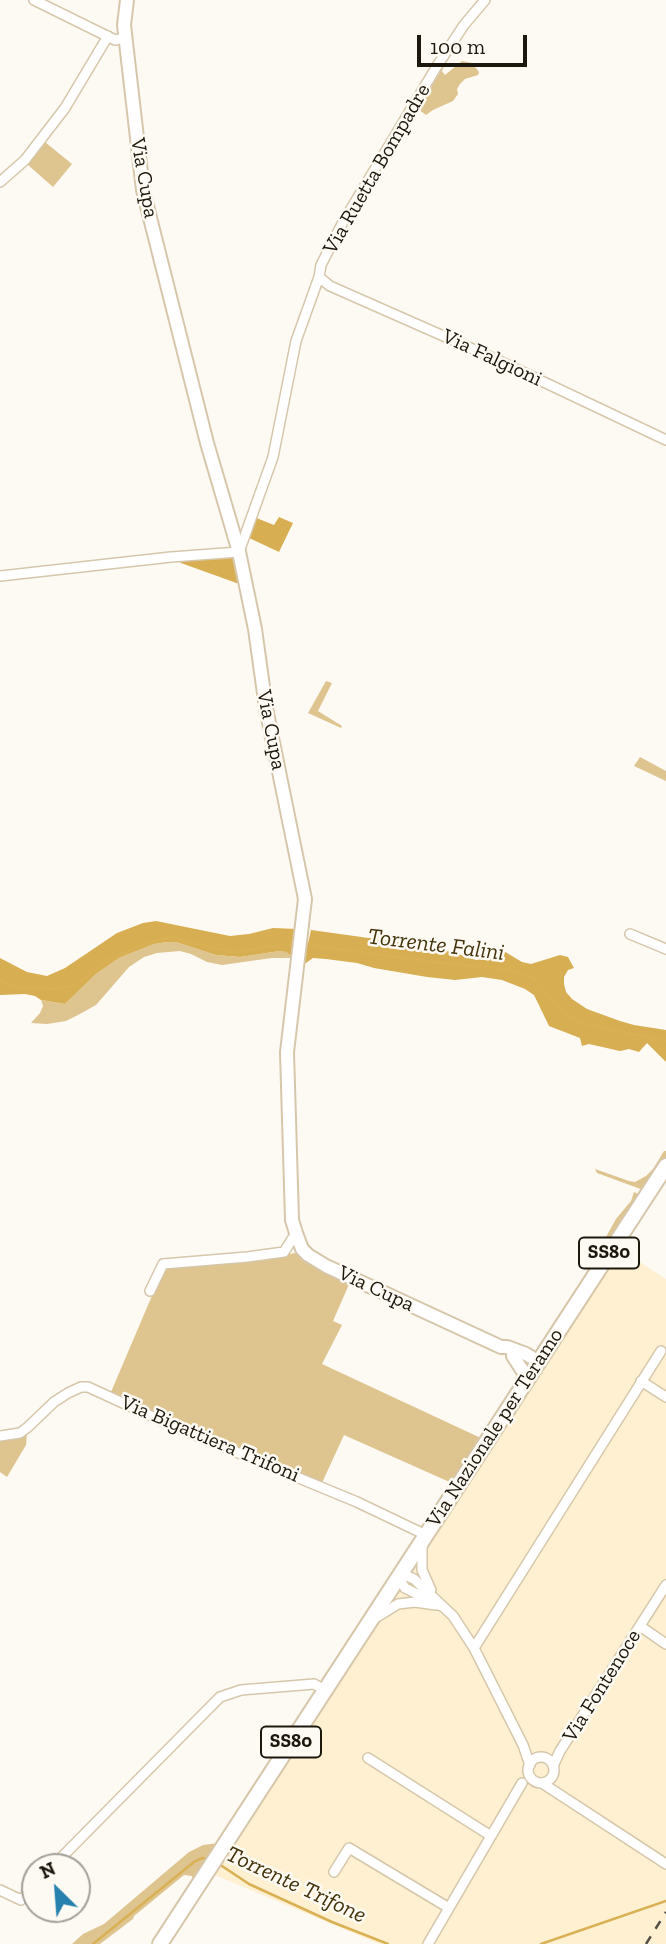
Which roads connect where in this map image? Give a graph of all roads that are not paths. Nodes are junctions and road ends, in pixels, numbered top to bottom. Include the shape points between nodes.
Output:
1 (34, 0) edge
2 (127, 0) edge
3 (485, 0) edge
4 (108, 37) junction
5 (125, 38) junction
6 (0, 182) edge
7 (319, 276) junction
8 (666, 440) edge
9 (239, 552) junction
10 (0, 576) edge
11 (630, 934) dead end
12 (666, 948) edge
13 (666, 1166) edge
14 (296, 1233) junction
15 (150, 1291) dead end
16 (552, 1341) junction
17 (661, 1351) dead end
18 (516, 1354) junction
19 (537, 1364) junction
20 (641, 1381) junction
21 (524, 1384) junction
22 (666, 1397) edge
23 (0, 1436) edge
24 (424, 1538) junction
25 (398, 1577) junction
26 (666, 1585) edge
27 (441, 1606) junction
28 (368, 1625) junction
29 (640, 1626) junction
30 (666, 1644) edge
31 (474, 1648) junction
32 (325, 1690) junction
33 (523, 1745) junction
34 (368, 1758) dead end
35 (548, 1764) junction
36 (529, 1768) junction
37 (539, 1782) junction
38 (522, 1783) junction
39 (567, 1798) junction
40 (491, 1836) junction
41 (66, 1853) edge
42 (666, 1864) edge
43 (334, 1872) dead end
44 (0, 1890) edge
45 (21, 1900) edge
46 (449, 1908) junction
47 (160, 1944) edge
48 (428, 1944) edge

1 - 4 street
2 - 5 street, Via Cupa
3 - 7 street, Via Ruetta Bompadre via 437,66 343,222
4 - 5 street
4 - 6 street via 65,108 25,160
5 - 9 street, Via Cupa via 143,190
7 - 8 street, Via Falgioni via 330,286
7 - 9 street, Via Ruetta Bompadre via 296,341 273,457
9 - 10 street
9 - 14 street, Via Cupa via 265,708 305,900 287,1052
11 - 12 street
13 - 16 main road, Via Nazionale per Teramo / SS80
14 - 15 street via 284,1252 163,1264
14 - 18 street, Via Cupa via 307,1255 326,1266
16 - 18 street via 538,1351
16 - 19 main road, Via Nazionale per Teramo / SS80
17 - 20 street
18 - 19 street, Via Cupa
18 - 21 street
19 - 21 main road, Via Nazionale per Teramo / SS80
20 - 22 street
20 - 31 street
21 - 24 main road, Via Nazionale per Teramo / SS80
23 - 24 street, Via Bigattiera Trifoni via 20,1433 54,1402 88,1387 357,1502
24 - 25 main road, Via Nazionale per Teramo / SS80
24 - 27 street via 422,1570
25 - 27 street via 405,1588
25 - 28 main road, Via Nazionale per Teramo / SS80
26 - 29 street, Via Fontenoce
27 - 28 street via 398,1604
27 - 31 street
28 - 32 main road, Via Nazionale per Teramo / SS80
29 - 30 street
29 - 35 street, Via Fontenoce
31 - 33 street
32 - 41 street via 314,1684 241,1690 220,1697
32 - 47 main road, Via Nazionale per Teramo / SS80
33 - 35 street
33 - 36 street
34 - 40 street
35 - 36 street
35 - 37 street via 550,1780
35 - 39 street
36 - 37 street
36 - 38 street
37 - 38 street
37 - 39 street
38 - 40 street
39 - 42 street
40 - 46 street
43 - 46 street via 349,1848
44 - 45 street
46 - 48 street

